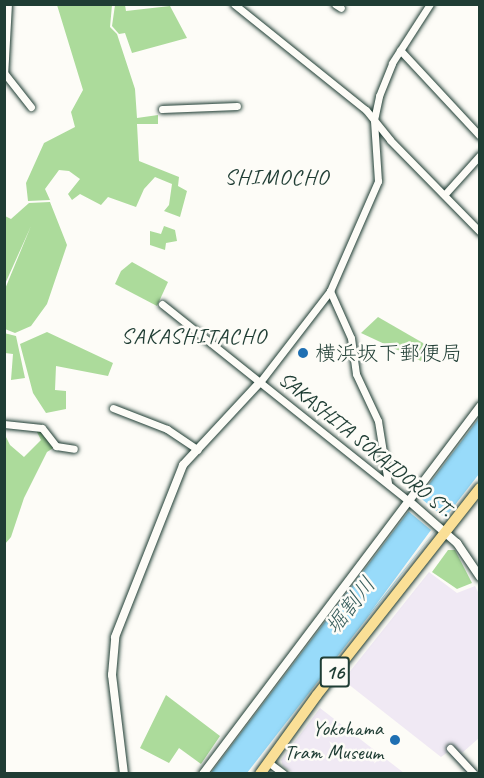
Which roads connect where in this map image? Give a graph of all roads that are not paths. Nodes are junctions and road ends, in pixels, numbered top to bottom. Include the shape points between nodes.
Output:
1 (8, 4) edge
2 (234, 4) edge
3 (430, 4) edge
4 (400, 50) junction
5 (5, 75) edge
6 (237, 106) dead end
7 (31, 107) dead end
8 (162, 109) dead end
9 (374, 120) junction
10 (480, 136) edge
11 (480, 155) edge
12 (445, 194) junction
13 (480, 232) edge
14 (330, 291) junction
15 (162, 304) dead end
16 (260, 382) junction
17 (480, 406) edge
18 (113, 408) dead end
19 (4, 424) edge
20 (74, 449) dead end
21 (198, 450) junction
22 (388, 483) junction
23 (480, 488) edge
24 (410, 502) junction
25 (442, 528) junction
26 (480, 577) edge
27 (450, 748) dead end
28 (268, 762) junction
29 (124, 774) edge
30 (203, 774) edge
31 (260, 774) edge
32 (284, 774) edge
33 (474, 774) edge

1 - 5 street
2 - 9 street
3 - 4 street
4 - 9 street via 379,96
4 - 10 street
5 - 7 street
6 - 8 street
9 - 12 street
9 - 14 street via 378,181
11 - 12 street
12 - 13 street
14 - 16 street
14 - 22 street via 351,338 356,374 378,420
15 - 16 street, SAKASHITA SOKAIDORO ST.
16 - 21 street
16 - 22 street, SAKASHITA SOKAIDORO ST.
17 - 24 street
18 - 21 street via 167,429
19 - 20 street via 42,428 56,446
21 - 29 street via 183,465 111,652
22 - 24 street, SAKASHITA SOKAIDORO ST.
23 - 25 highway, 16
24 - 25 street, SAKASHITA SOKAIDORO ST.
24 - 30 street
25 - 26 street, SAKASHITA SOKAIDORO ST. via 474,564
25 - 28 highway, 16
27 - 33 street
28 - 31 highway, 16
28 - 32 street

